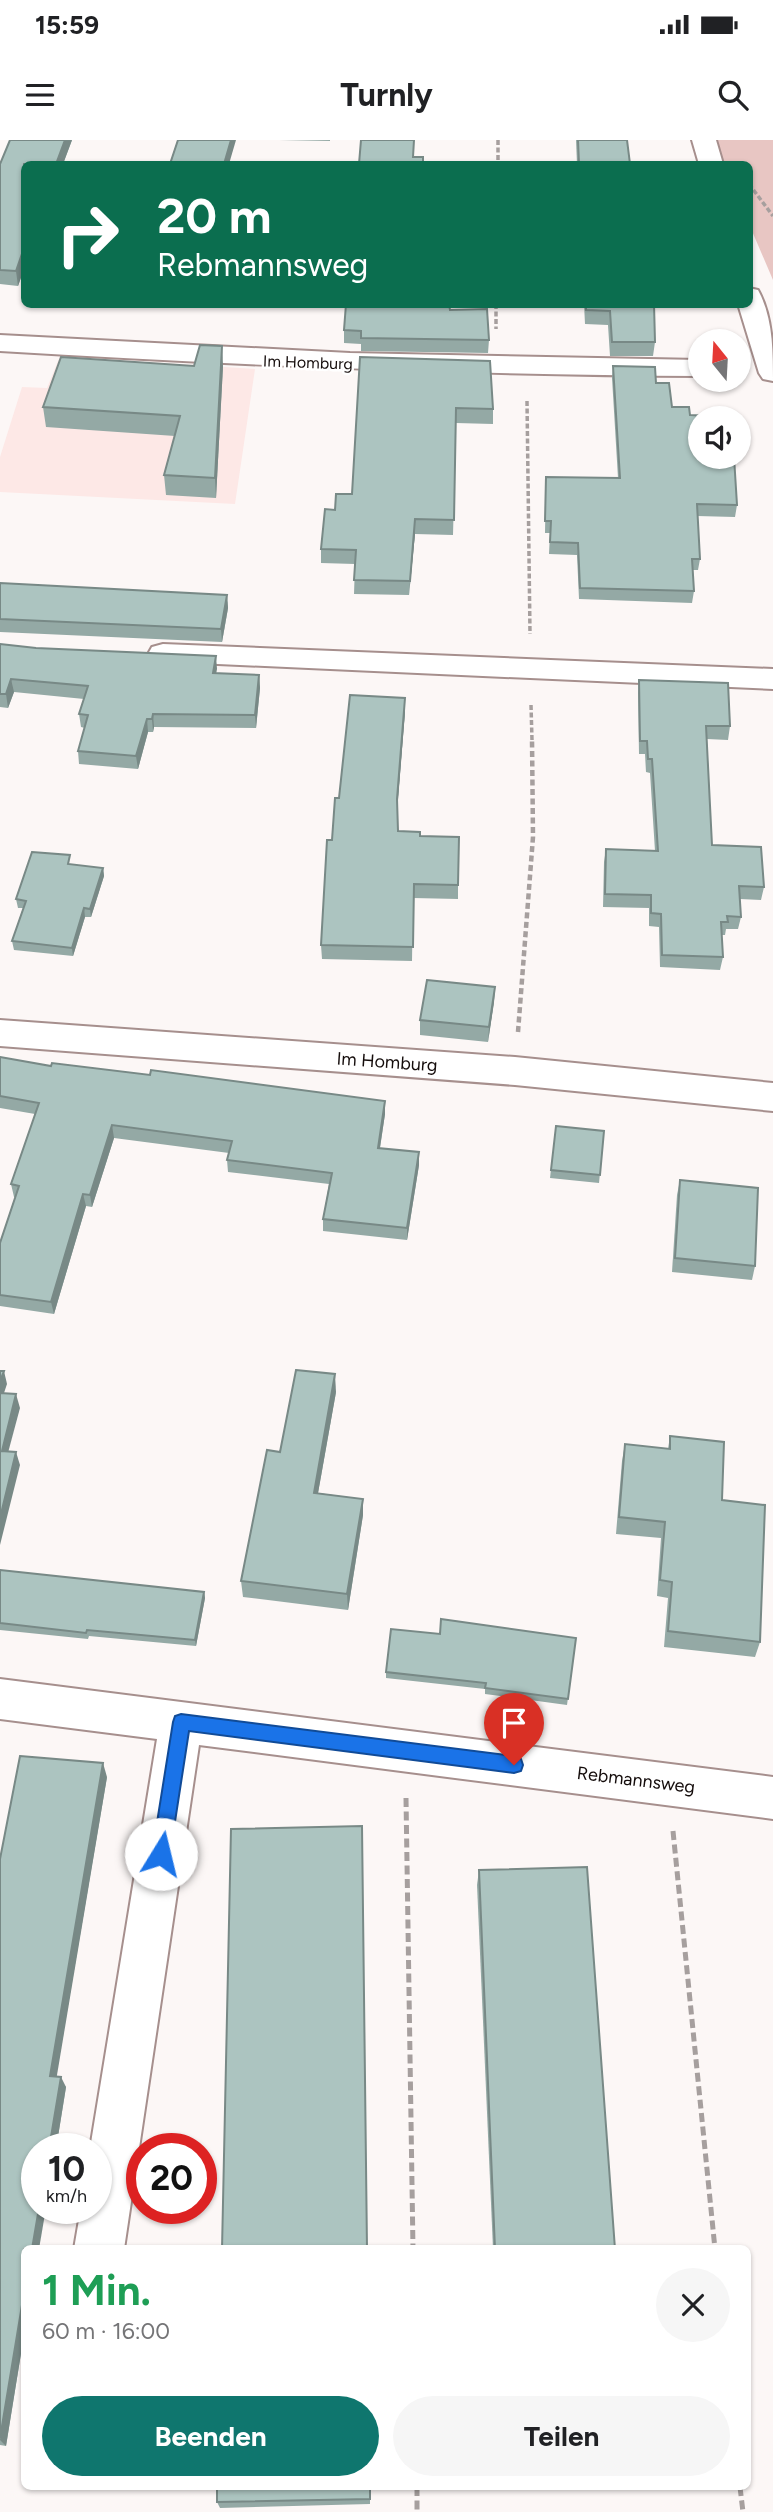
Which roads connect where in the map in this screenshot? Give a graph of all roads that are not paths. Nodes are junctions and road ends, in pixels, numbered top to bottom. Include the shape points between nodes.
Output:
1 (704, 140) edge
2 (710, 161) edge
3 (751, 308) edge
4 (0, 344) edge
5 (688, 368) edge
6 (764, 370) edge
7 (133, 653) edge
8 (773, 679) edge
9 (0, 1033) edge
10 (773, 1097) edge
11 (0, 1699) edge
12 (181, 1722) junction
13 (773, 1798) edge
14 (100, 2245) edge

1 - 2 street
3 - 6 street
4 - 5 street, Im Homburg via 258,360
7 - 8 street
9 - 10 street, Im Homburg via 515,1071
11 - 12 street, Rebmannsweg
12 - 13 street, Rebmannsweg
12 - 14 street

